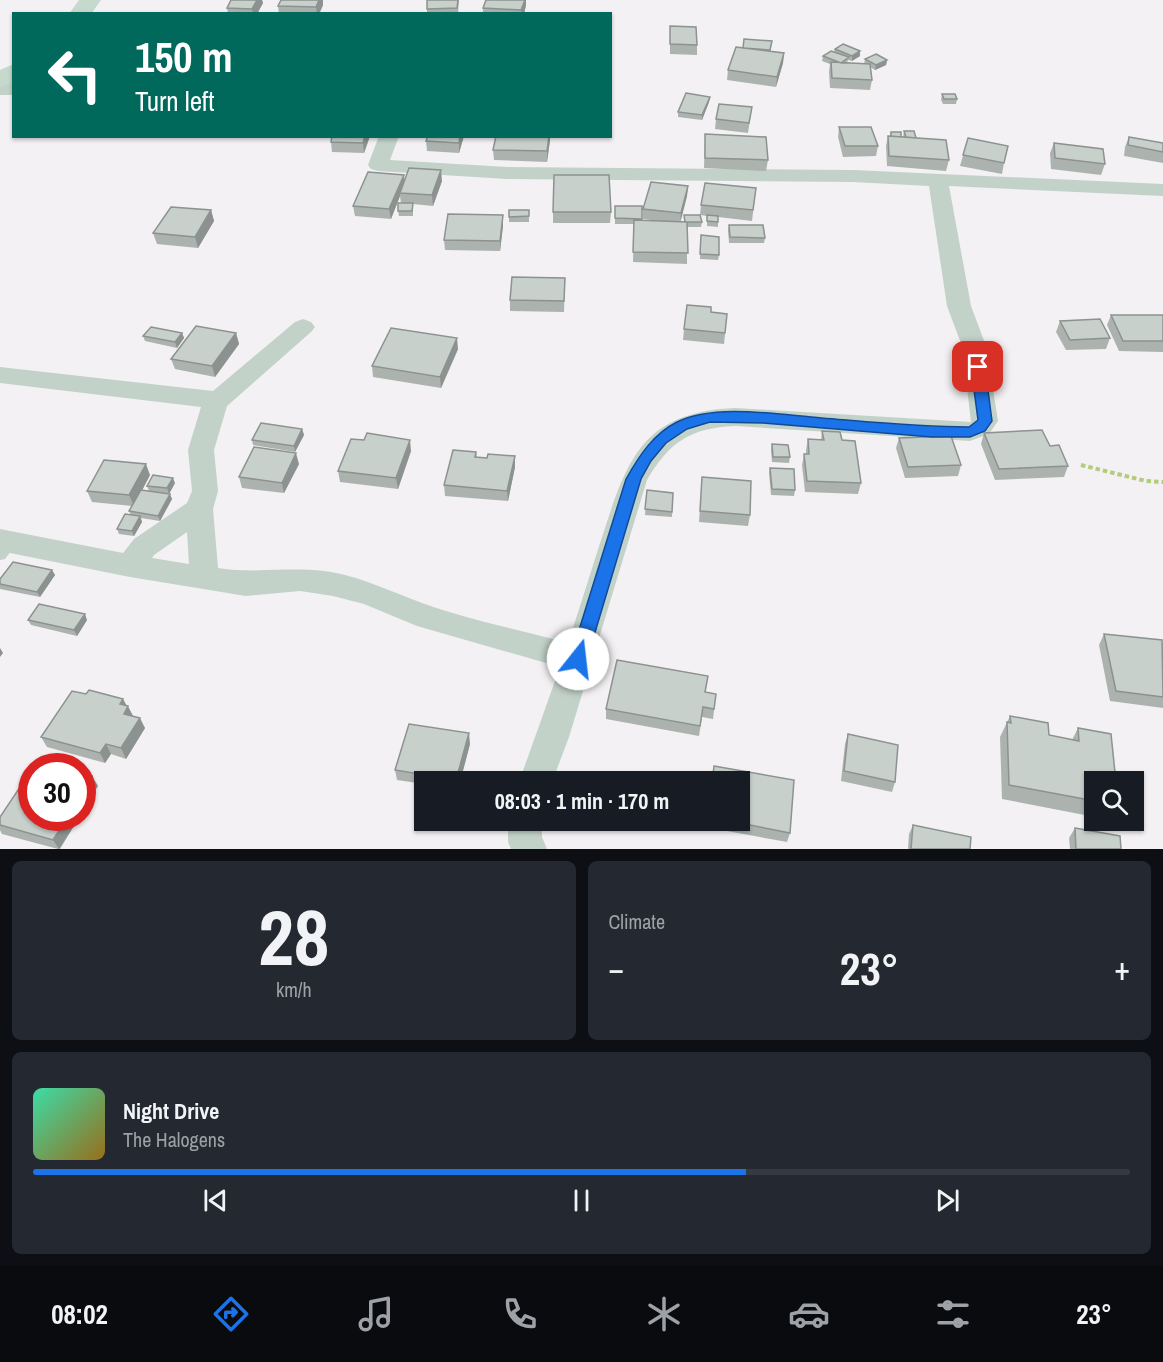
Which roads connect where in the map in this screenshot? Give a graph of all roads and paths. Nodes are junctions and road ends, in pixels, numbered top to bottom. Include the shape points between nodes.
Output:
1 (388, 138) edge
2 (938, 180) junction
3 (1163, 190) edge
4 (303, 327) dead end
5 (0, 375) edge
6 (218, 400) junction
7 (1081, 465) dead end
8 (1163, 482) edge
9 (198, 509) junction
10 (3, 546) edge
11 (130, 566) junction
12 (204, 578) junction
13 (578, 659) junction
14 (539, 771) edge
15 (525, 831) edge
16 (530, 849) edge

1 - 2 street via 378,165 507,173
2 - 3 street
2 - 13 street via 959,306 974,346 985,421 980,428 970,432 735,417 709,417 683,425 662,440 634,479
4 - 6 street
5 - 6 street
6 - 9 street via 201,450 205,491
7 - 8 path
9 - 11 street via 144,547
9 - 12 street
10 - 11 street
11 - 12 street
12 - 13 street via 246,584 300,580 333,584 370,594 417,614
13 - 14 street
15 - 16 street

